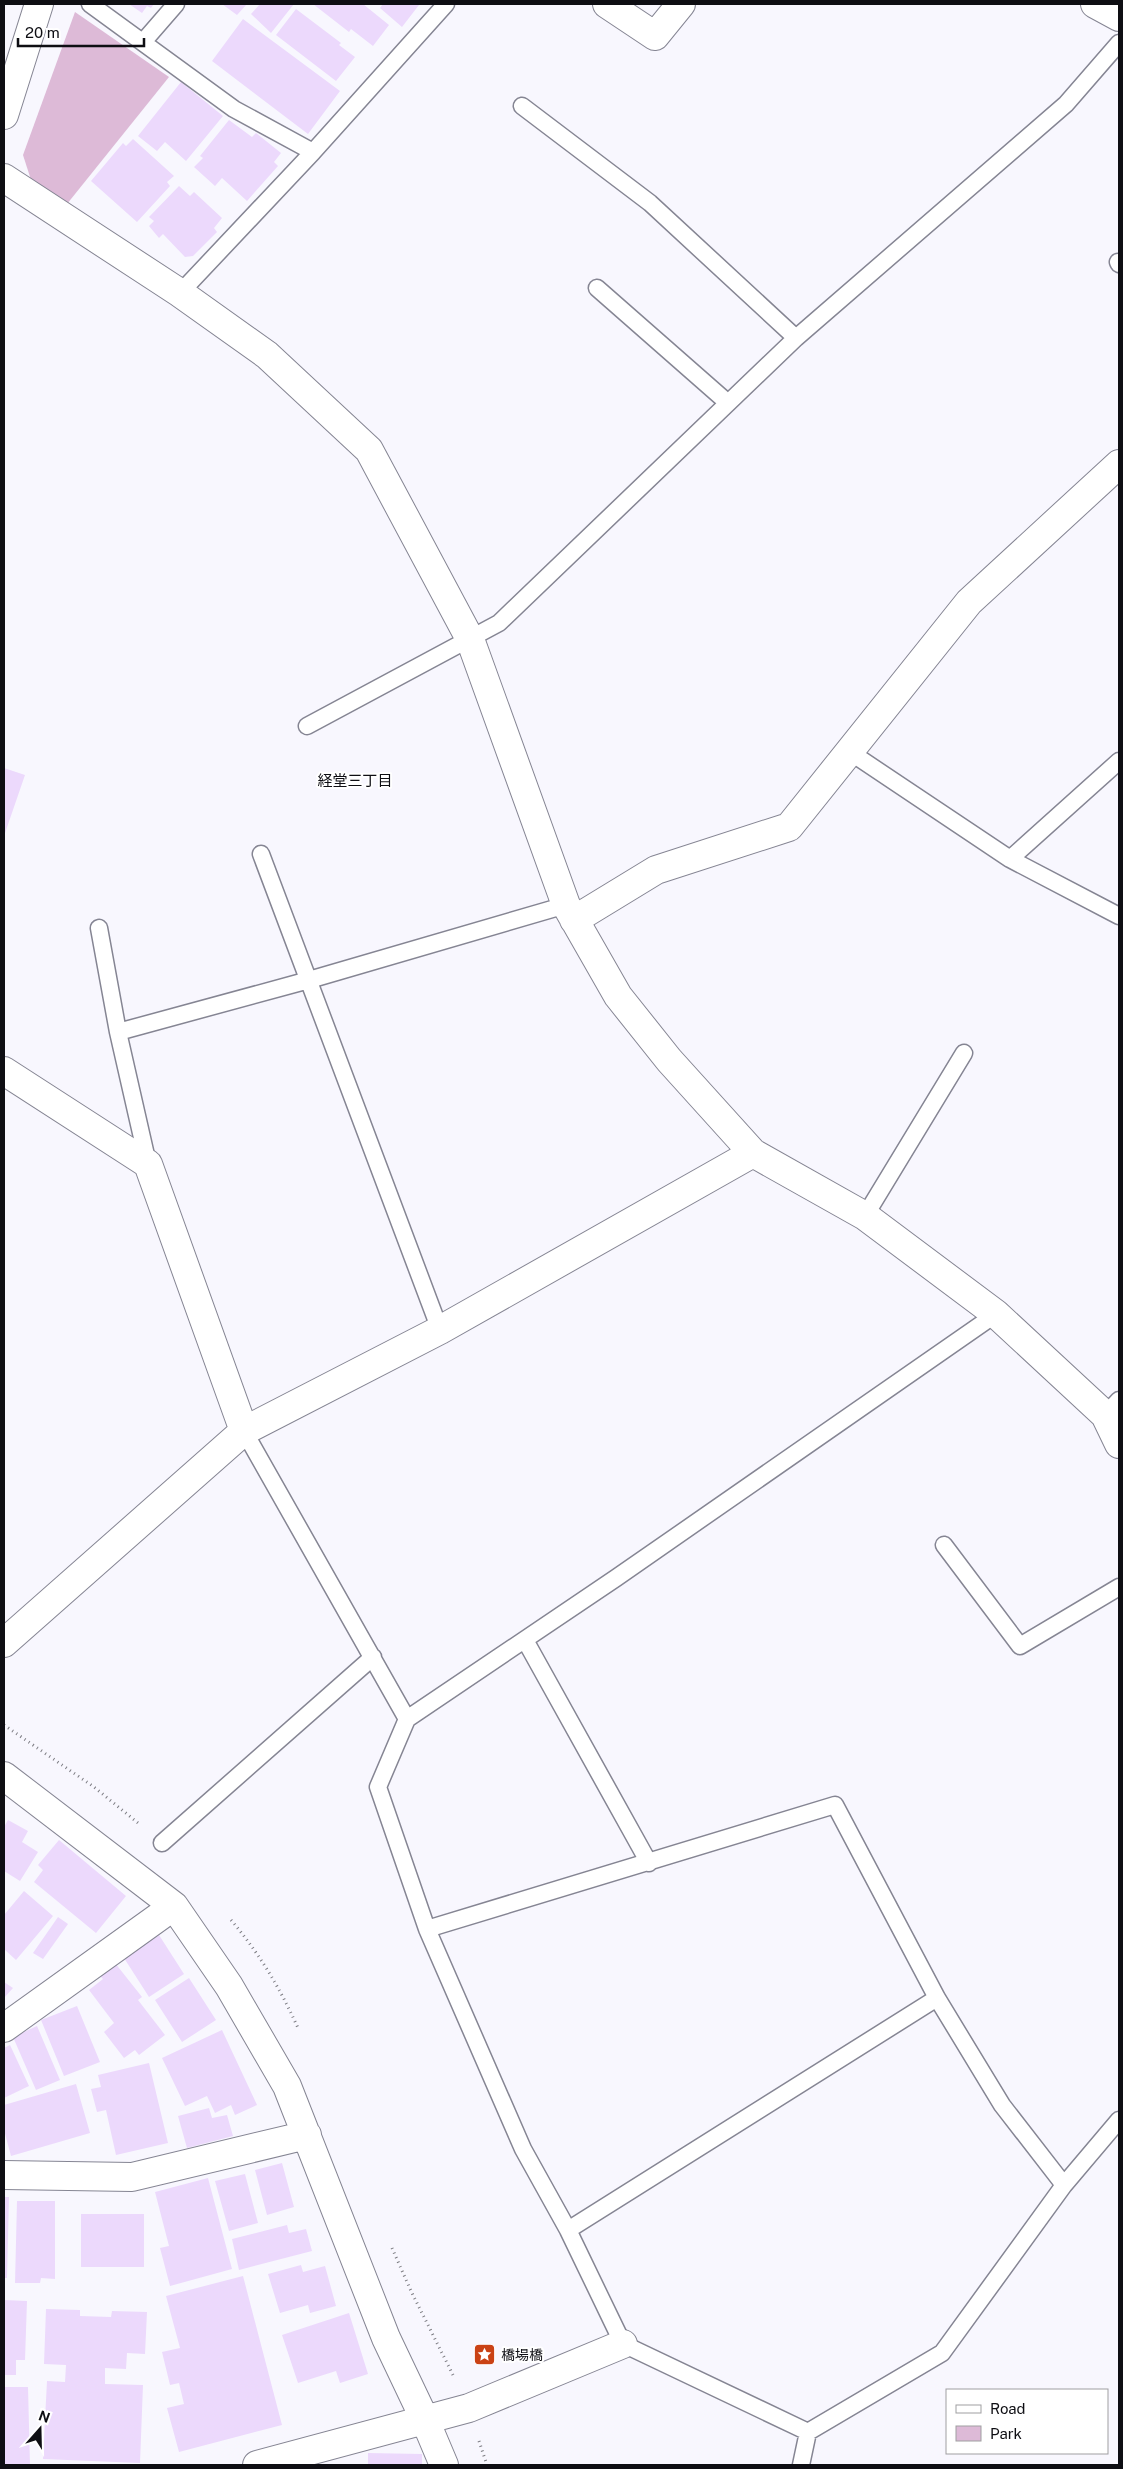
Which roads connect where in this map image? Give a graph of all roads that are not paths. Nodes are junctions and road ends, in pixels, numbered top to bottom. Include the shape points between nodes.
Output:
1 (39, 4) edge
2 (90, 4) edge
3 (176, 4) edge
4 (446, 4) edge
5 (607, 4) edge
6 (681, 4) edge
7 (1095, 4) edge
8 (1119, 17) edge
9 (143, 42) junction
10 (1119, 43) edge
11 (522, 106) dead end
12 (4, 115) edge
13 (313, 152) junction
14 (4, 178) edge
15 (596, 288) dead end
16 (180, 293) junction
17 (796, 338) junction
18 (728, 403) junction
19 (1119, 464) edge
20 (470, 639) junction
21 (307, 726) dead end
22 (850, 752) junction
23 (1119, 761) edge
24 (261, 854) dead end
25 (1010, 859) junction
26 (570, 913) junction
27 (1119, 916) edge
28 (99, 928) dead end
29 (309, 980) junction
30 (118, 1032) junction
31 (964, 1053) dead end
32 (4, 1070) edge
33 (753, 1153) junction
34 (148, 1164) junction
35 (865, 1216) junction
36 (996, 1314) junction
37 (440, 1330) junction
38 (1112, 1408) edge
39 (244, 1431) junction
40 (1119, 1444) edge
41 (944, 1546) dead end
42 (1119, 1587) edge
43 (525, 1640) junction
44 (4, 1643) edge
45 (373, 1657) junction
46 (407, 1719) junction
47 (4, 1776) edge
48 (162, 1843) dead end
49 (649, 1863) junction
50 (174, 1906) junction
51 (427, 1929) junction
52 (937, 1998) junction
53 (4, 2028) edge
54 (1119, 2120) edge
55 (307, 2135) junction
56 (4, 2176) edge
57 (1064, 2185) junction
58 (568, 2230) junction
59 (623, 2344) junction
60 (425, 2420) junction
61 (808, 2432) junction
62 (257, 2465) edge
63 (444, 2465) edge
64 (801, 2465) edge

1 - 12 street
2 - 9 lane
3 - 9 lane
4 - 13 lane
5 - 6 street via 655,36
7 - 8 street
9 - 13 lane via 234,109
10 - 17 lane via 1066,104
11 - 17 lane via 650,203
13 - 16 lane
14 - 16 street
15 - 18 lane
16 - 20 street via 267,355 368,450
17 - 18 lane
18 - 20 lane via 499,623
19 - 22 street via 969,602
20 - 21 lane
20 - 26 street
22 - 25 lane
22 - 26 street via 789,827 656,870
23 - 25 lane
24 - 29 lane
25 - 27 lane
26 - 29 lane
26 - 33 street via 618,996 669,1060
28 - 30 lane
29 - 30 lane
29 - 37 lane
30 - 34 lane
31 - 35 lane
32 - 34 street
33 - 35 street
33 - 37 street
34 - 39 street
35 - 36 street
36 - 38 street
36 - 43 lane
37 - 39 street
38 - 40 street
39 - 44 street
39 - 45 lane
41 - 42 lane via 1020,1646
43 - 46 lane
43 - 49 lane
45 - 46 lane
45 - 48 lane
46 - 51 lane via 378,1787
47 - 50 street
49 - 51 lane
49 - 52 lane via 835,1806
50 - 53 street
50 - 55 street via 229,1986 282,2078
51 - 58 lane via 523,2149
52 - 57 lane via 1002,2105
52 - 58 lane
54 - 57 lane
55 - 56 street via 132,2177
55 - 60 street via 386,2338
57 - 61 lane via 942,2353
58 - 59 lane
59 - 60 street via 469,2408
59 - 61 lane
60 - 62 street
60 - 63 street
61 - 64 lane

